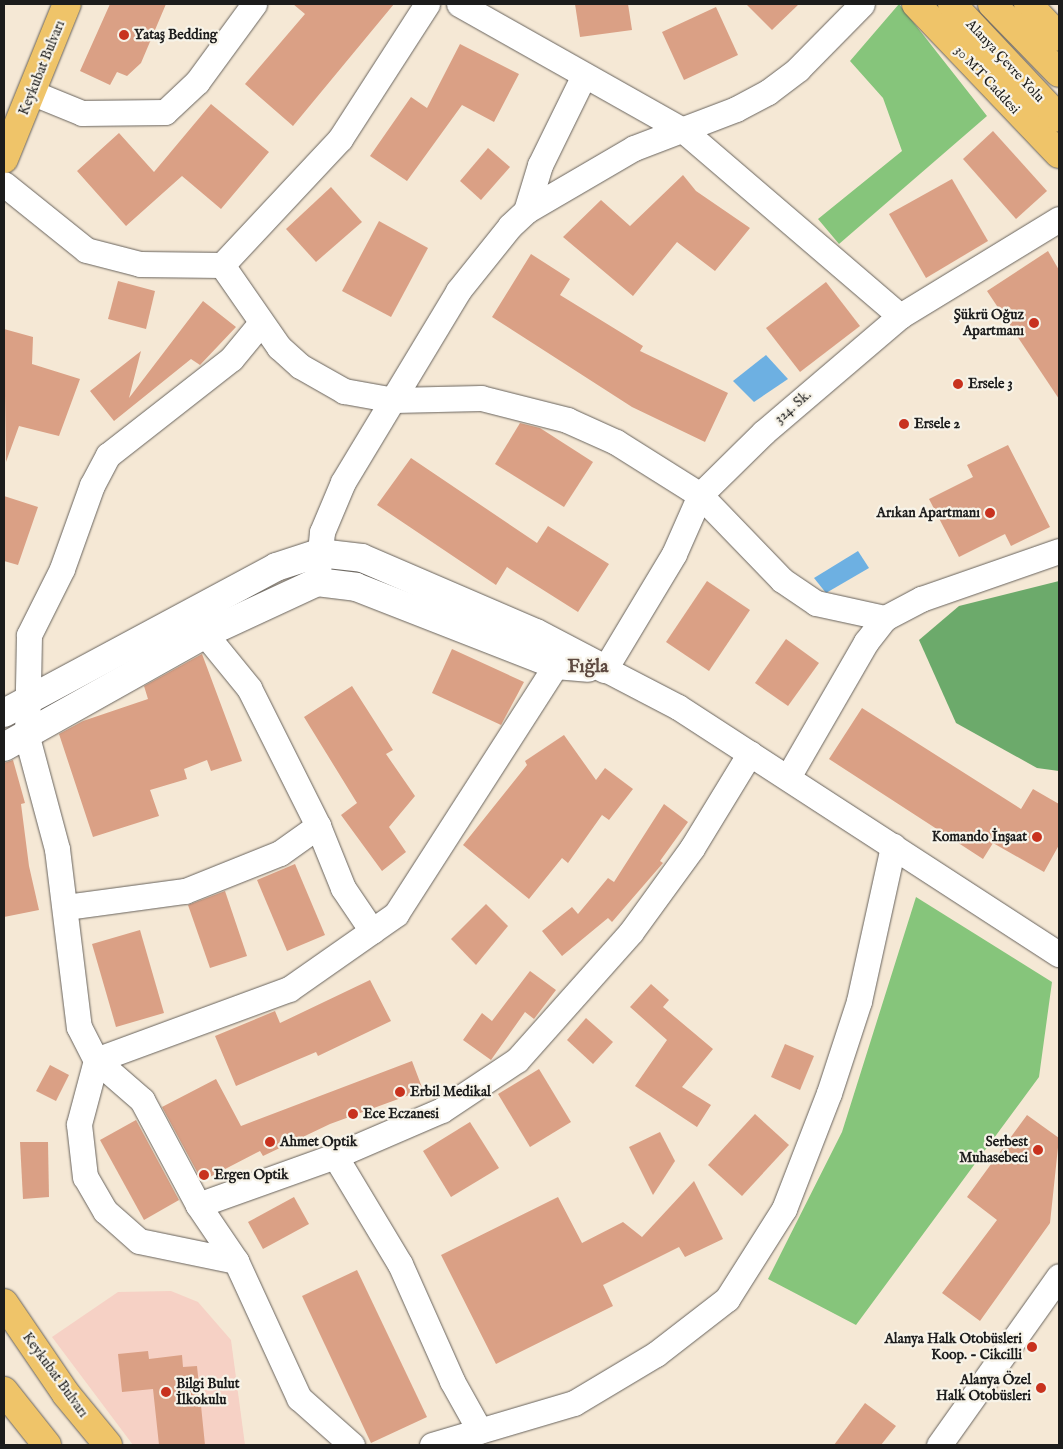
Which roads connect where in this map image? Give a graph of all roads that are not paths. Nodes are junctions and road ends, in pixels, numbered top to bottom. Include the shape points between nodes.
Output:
1 (67, 4) edge
2 (254, 4) edge
3 (427, 4) edge
4 (459, 4) edge
5 (862, 4) edge
6 (916, 4) edge
7 (952, 4) edge
8 (992, 4) edge
9 (1028, 4) edge
10 (1059, 38) edge
11 (1059, 73) edge
12 (584, 76) junction
13 (33, 93) junction
14 (1059, 118) edge
15 (683, 130) junction
16 (1059, 154) edge
17 (4, 159) edge
18 (4, 184) edge
19 (526, 211) junction
20 (1059, 219) edge
21 (222, 265) junction
22 (900, 316) junction
23 (260, 324) junction
24 (394, 400) junction
25 (700, 495) junction
26 (1059, 551) edge
27 (319, 553) junction
28 (317, 582) junction
29 (885, 618) junction
30 (205, 634) junction
31 (556, 665) junction
32 (605, 669) junction
33 (14, 707) edge
34 (15, 742) edge
35 (750, 752) junction
36 (788, 776) junction
37 (318, 826) junction
38 (893, 846) junction
39 (66, 907) junction
40 (372, 931) junction
41 (1059, 954) edge
42 (96, 1060) junction
43 (334, 1156) junction
44 (198, 1205) junction
45 (236, 1261) junction
46 (1059, 1276) edge
47 (4, 1303) edge
48 (4, 1391) edge
49 (480, 1431) junction
50 (47, 1445) edge
51 (108, 1445) edge
52 (352, 1445) edge
53 (432, 1445) edge
54 (939, 1445) edge

1 - 13 main road, Keykubat Bulvarı
2 - 13 street via 197,82 164,112 82,113
3 - 21 street via 340,139
4 - 12 street
5 - 15 street via 798,69 768,92
6 - 16 main road, 30 MT Caddesi
7 - 14 main road, Alanya Çevre Yolu
8 - 11 main road
9 - 10 main road
12 - 15 street
12 - 19 street via 540,164
13 - 17 main road, Keykubat Bulvarı
15 - 19 street via 634,148
15 - 22 street
18 - 21 street via 86,250 140,264
19 - 24 street via 458,291
20 - 22 street, 324. Sk.
21 - 23 street
22 - 25 street, 324. Sk. via 764,432
23 - 24 street via 300,366 320,380 344,391
23 - 33 street via 231,359 108,455 92,485 62,569 29,635
24 - 25 street via 481,398 550,415 616,442
24 - 27 street via 343,482 322,532
25 - 29 street via 782,580 816,603
25 - 32 street, 324. Sk. via 674,554
26 - 29 street via 921,599
27 - 28 street
27 - 32 street via 362,558 536,633
27 - 33 street via 276,567
28 - 30 street
28 - 31 street via 356,587
29 - 36 street via 866,642
30 - 34 street
30 - 37 street via 249,688
31 - 32 street
31 - 40 street via 396,914
32 - 35 street via 678,706
33 - 34 street
34 - 39 street via 57,849
35 - 36 street
35 - 43 street via 692,848 630,932 518,1060 442,1110
36 - 38 street
37 - 39 street via 280,853 185,891
37 - 40 street via 344,888
38 - 41 street
38 - 49 street via 858,1001 829,1094 784,1209 727,1299 656,1354 574,1403
39 - 42 street via 67,956 79,1027
40 - 42 street via 288,989
42 - 44 street via 142,1100
42 - 45 street via 79,1124 85,1177 105,1211 138,1241
43 - 44 street
43 - 49 street via 400,1264 452,1381
44 - 45 street
45 - 52 street via 299,1398
46 - 54 street
47 - 51 main road, Keykubat Bulvarı via 66,1394
48 - 50 main road
49 - 53 street

